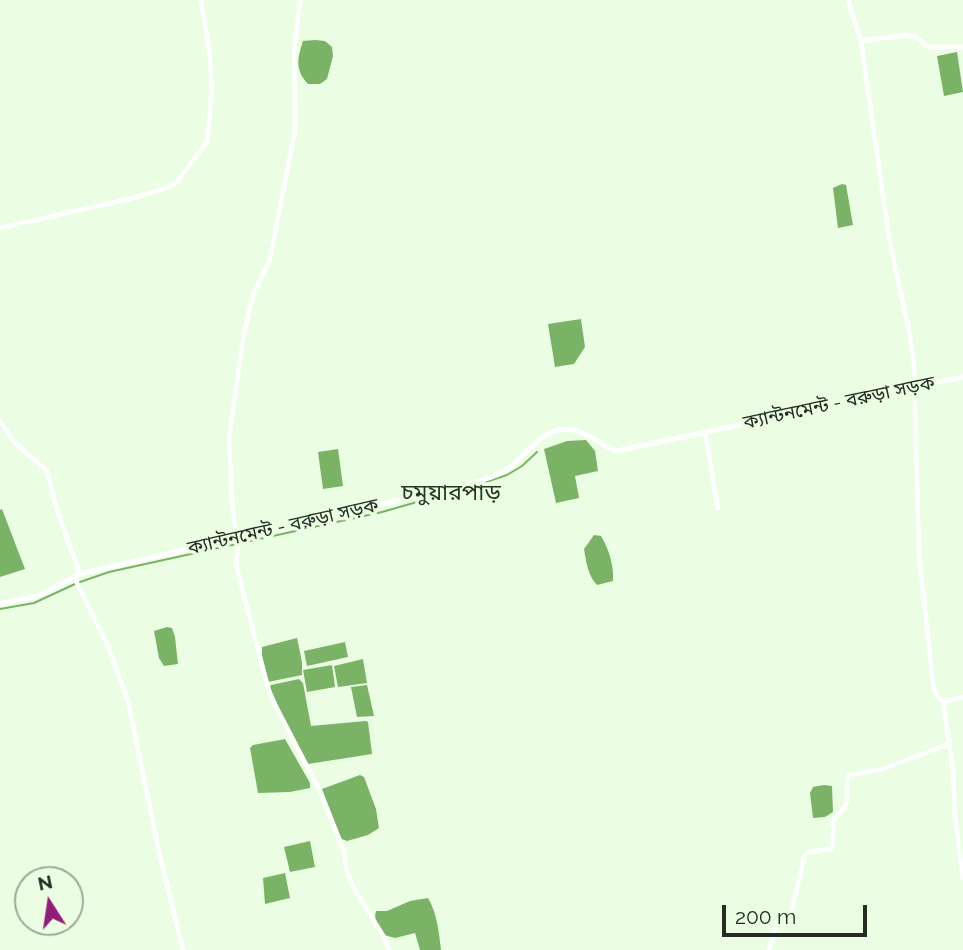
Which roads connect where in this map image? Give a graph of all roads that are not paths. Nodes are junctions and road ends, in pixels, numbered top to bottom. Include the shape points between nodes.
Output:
1 (201, 0) edge
2 (300, 0) edge
3 (848, 0) edge
4 (861, 41) junction
5 (963, 47) edge
6 (0, 228) edge
7 (963, 377) edge
8 (916, 386) junction
9 (0, 421) edge
10 (705, 432) junction
11 (718, 508) dead end
12 (237, 538) junction
13 (77, 575) junction
14 (0, 604) edge
15 (963, 697) edge
16 (943, 702) junction
17 (948, 744) junction
18 (963, 878) edge
19 (183, 950) edge
20 (389, 950) edge
21 (769, 950) edge

1 - 6 street via 212,90 207,142 177,182 133,198
2 - 12 street via 294,54 295,130 270,259 253,296 229,437
3 - 4 street
4 - 5 street via 906,35 928,47
4 - 8 street
7 - 8 main road, ক্যান্টনমেন্ট - বরুড়া সড়ক
8 - 10 main road, ক্যান্টনমেন্ট - বরুড়া সড়ক
8 - 16 street via 919,554 933,684
9 - 13 street via 15,443 47,471
10 - 11 street
10 - 12 main road, ক্যান্টনমেন্ট - বরুড়া সড়ক via 617,451 579,431 563,429 544,435 499,474
12 - 13 main road, ক্যান্টনমেন্ট - বরুড়া সড়ক
12 - 20 street via 236,565 270,695 321,793 356,892
13 - 14 main road, ক্যান্টনমেন্ট - বরুড়া সড়ক via 41,595
13 - 19 street via 128,701
15 - 16 street
16 - 17 street
17 - 18 street
17 - 21 street via 883,769 848,775 849,797 834,819 832,849 805,855 791,913 778,920

